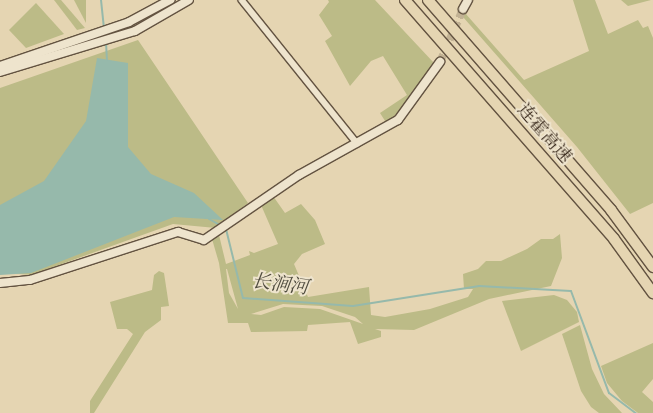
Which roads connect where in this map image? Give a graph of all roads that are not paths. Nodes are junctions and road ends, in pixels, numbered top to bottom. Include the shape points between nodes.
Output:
1 (170, 0) edge
2 (189, 0) edge
3 (242, 0) edge
4 (405, 0) edge
5 (428, 0) edge
6 (468, 0) edge
7 (463, 9) tunnel mouth
8 (89, 40) junction
9 (440, 62) tunnel mouth
10 (0, 66) edge
11 (0, 72) edge
12 (357, 143) junction
13 (653, 267) edge
14 (0, 283) edge
15 (653, 293) edge

1 - 8 street
2 - 8 street via 135,31
3 - 12 street
4 - 15 highway, 连霍高速 via 614,239
5 - 13 highway, 连霍高速 via 612,210
6 - 7 street
8 - 10 street
8 - 11 street
9 - 12 street via 398,120
12 - 14 street via 299,175 204,240 178,232 30,280

